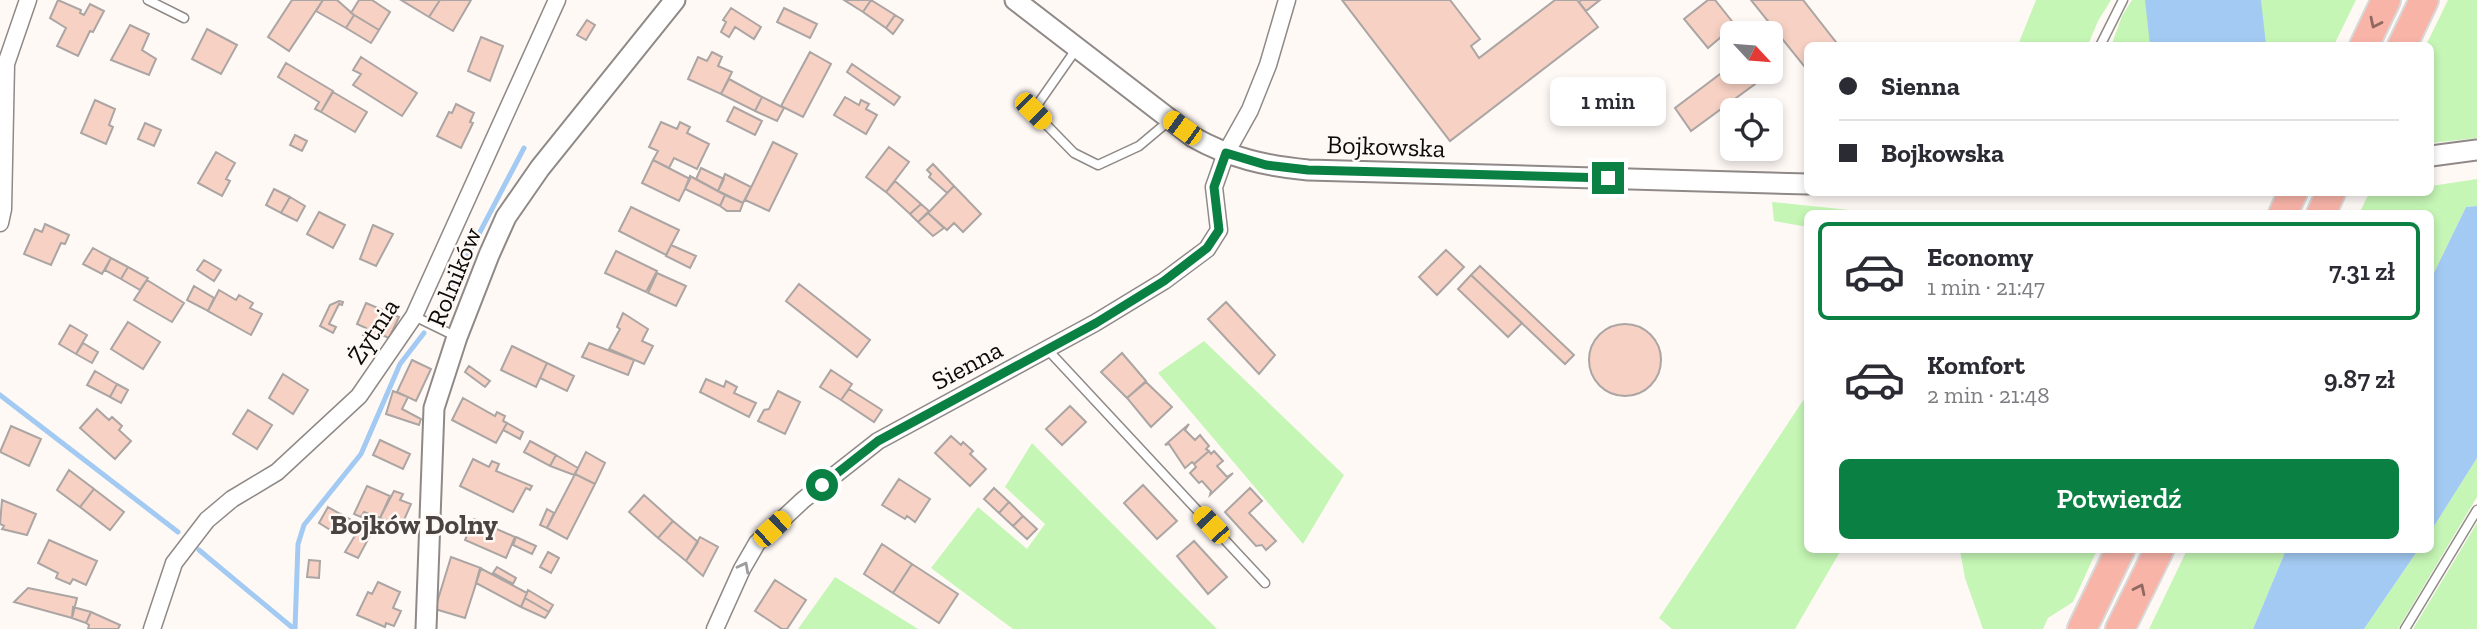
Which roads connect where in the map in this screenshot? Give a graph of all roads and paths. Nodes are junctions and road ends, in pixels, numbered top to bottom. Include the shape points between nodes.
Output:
1 (28, 0) edge
2 (148, 0) edge
3 (557, 0) edge
4 (676, 0) edge
5 (1015, 0) edge
6 (1287, 0) edge
7 (2123, 0) edge
8 (2386, 0) edge
9 (2424, 0) edge
10 (184, 18) dead end
11 (2102, 42) edge
12 (2366, 42) edge
13 (2404, 42) edge
14 (1077, 48) junction
15 (1170, 120) junction
16 (2477, 150) edge
17 (1226, 153) junction
18 (2434, 156) edge
19 (1804, 184) edge
20 (0, 223) edge
21 (414, 316) junction
22 (457, 337) junction
23 (1047, 349) junction
24 (2477, 510) edge
25 (2119, 553) edge
26 (2158, 553) edge
27 (1265, 583) dead end
28 (2084, 625) edge
29 (152, 629) edge
30 (426, 629) edge
31 (715, 629) edge
32 (2120, 629) edge
33 (2405, 629) edge

1 - 20 street via 6,64
2 - 10 lane
3 - 21 street, Żytnia
4 - 22 street, Rolników via 506,217
5 - 14 street, Bojkowska
6 - 17 street, Sienna via 1268,65
7 - 11 lane
8 -> 12 highway
9 - 13 highway
14 - 15 street, Bojkowska
14 - 15 lane via 1033,111 1074,153 1098,165 1139,146
15 - 17 street, Bojkowska
16 - 18 street
17 - 19 street, Bojkowska via 1266,165 1308,170
17 - 23 street, Sienna via 1214,187 1219,230 1207,248 1164,281
21 - 22 lane
21 - 29 street, Żytnia via 343,412 277,472 207,520 174,563
22 - 30 street, Rolników via 434,408
23 - 27 lane
31 -> 23 street, Sienna via 757,543 803,500 878,441
24 - 33 lane
25 - 28 highway
32 -> 26 highway

